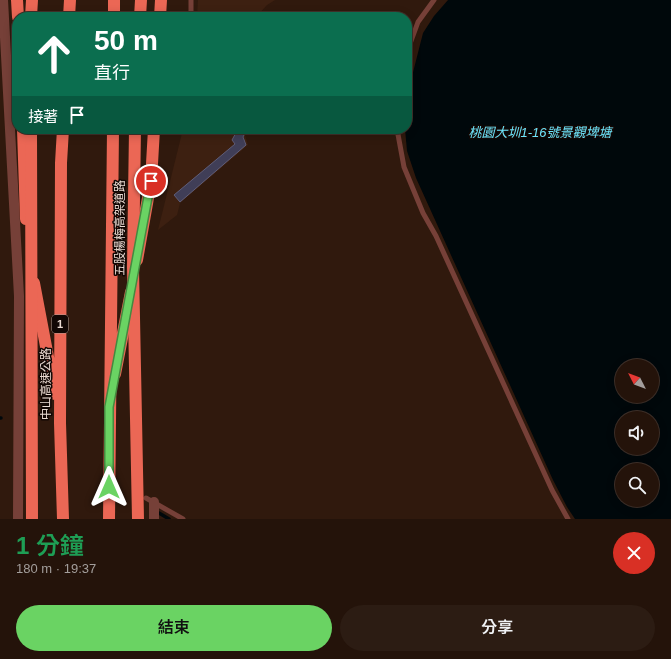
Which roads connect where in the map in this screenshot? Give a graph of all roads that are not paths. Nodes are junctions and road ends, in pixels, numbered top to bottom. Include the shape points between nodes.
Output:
1 (3, 0) edge
2 (17, 0) edge
3 (32, 0) edge
4 (70, 0) edge
5 (114, 0) edge
6 (141, 0) edge
7 (161, 0) edge
8 (191, 0) edge
9 (434, 0) edge
10 (18, 12) edge
11 (31, 12) edge
12 (69, 12) edge
13 (114, 12) edge
14 (140, 12) edge
15 (160, 12) edge
16 (190, 12) edge
17 (412, 38) edge
18 (23, 134) edge
19 (31, 134) edge
20 (63, 134) edge
21 (112, 134) edge
22 (135, 134) edge
23 (154, 134) edge
24 (398, 134) edge
25 (109, 407) junction
26 (60, 423) junction
27 (150, 500) joint
28 (18, 519) edge
29 (32, 519) edge
30 (63, 519) edge
31 (109, 519) edge
32 (138, 519) edge
33 (154, 519) edge
34 (183, 519) edge
35 (568, 519) edge

1 - 28 street via 19,296
2 - 10 highway
3 - 11 highway
4 - 12 highway
5 - 13 highway
6 - 14 highway
7 - 15 highway
8 - 16 lane
9 - 17 lane via 418,22
18 - 26 highway via 26,235
19 - 29 highway, bridge
20 - 26 highway, 中山高速公路 / 1
21 - 25 highway
22 - 32 highway, 五股楊梅高架道路, bridge via 133,267
23 - 25 highway via 151,181
24 - 35 lane via 404,167 423,214 436,236 552,490
25 - 31 highway
26 - 30 highway, 中山高速公路 / 1
27 - 33 street
27 - 34 lane

